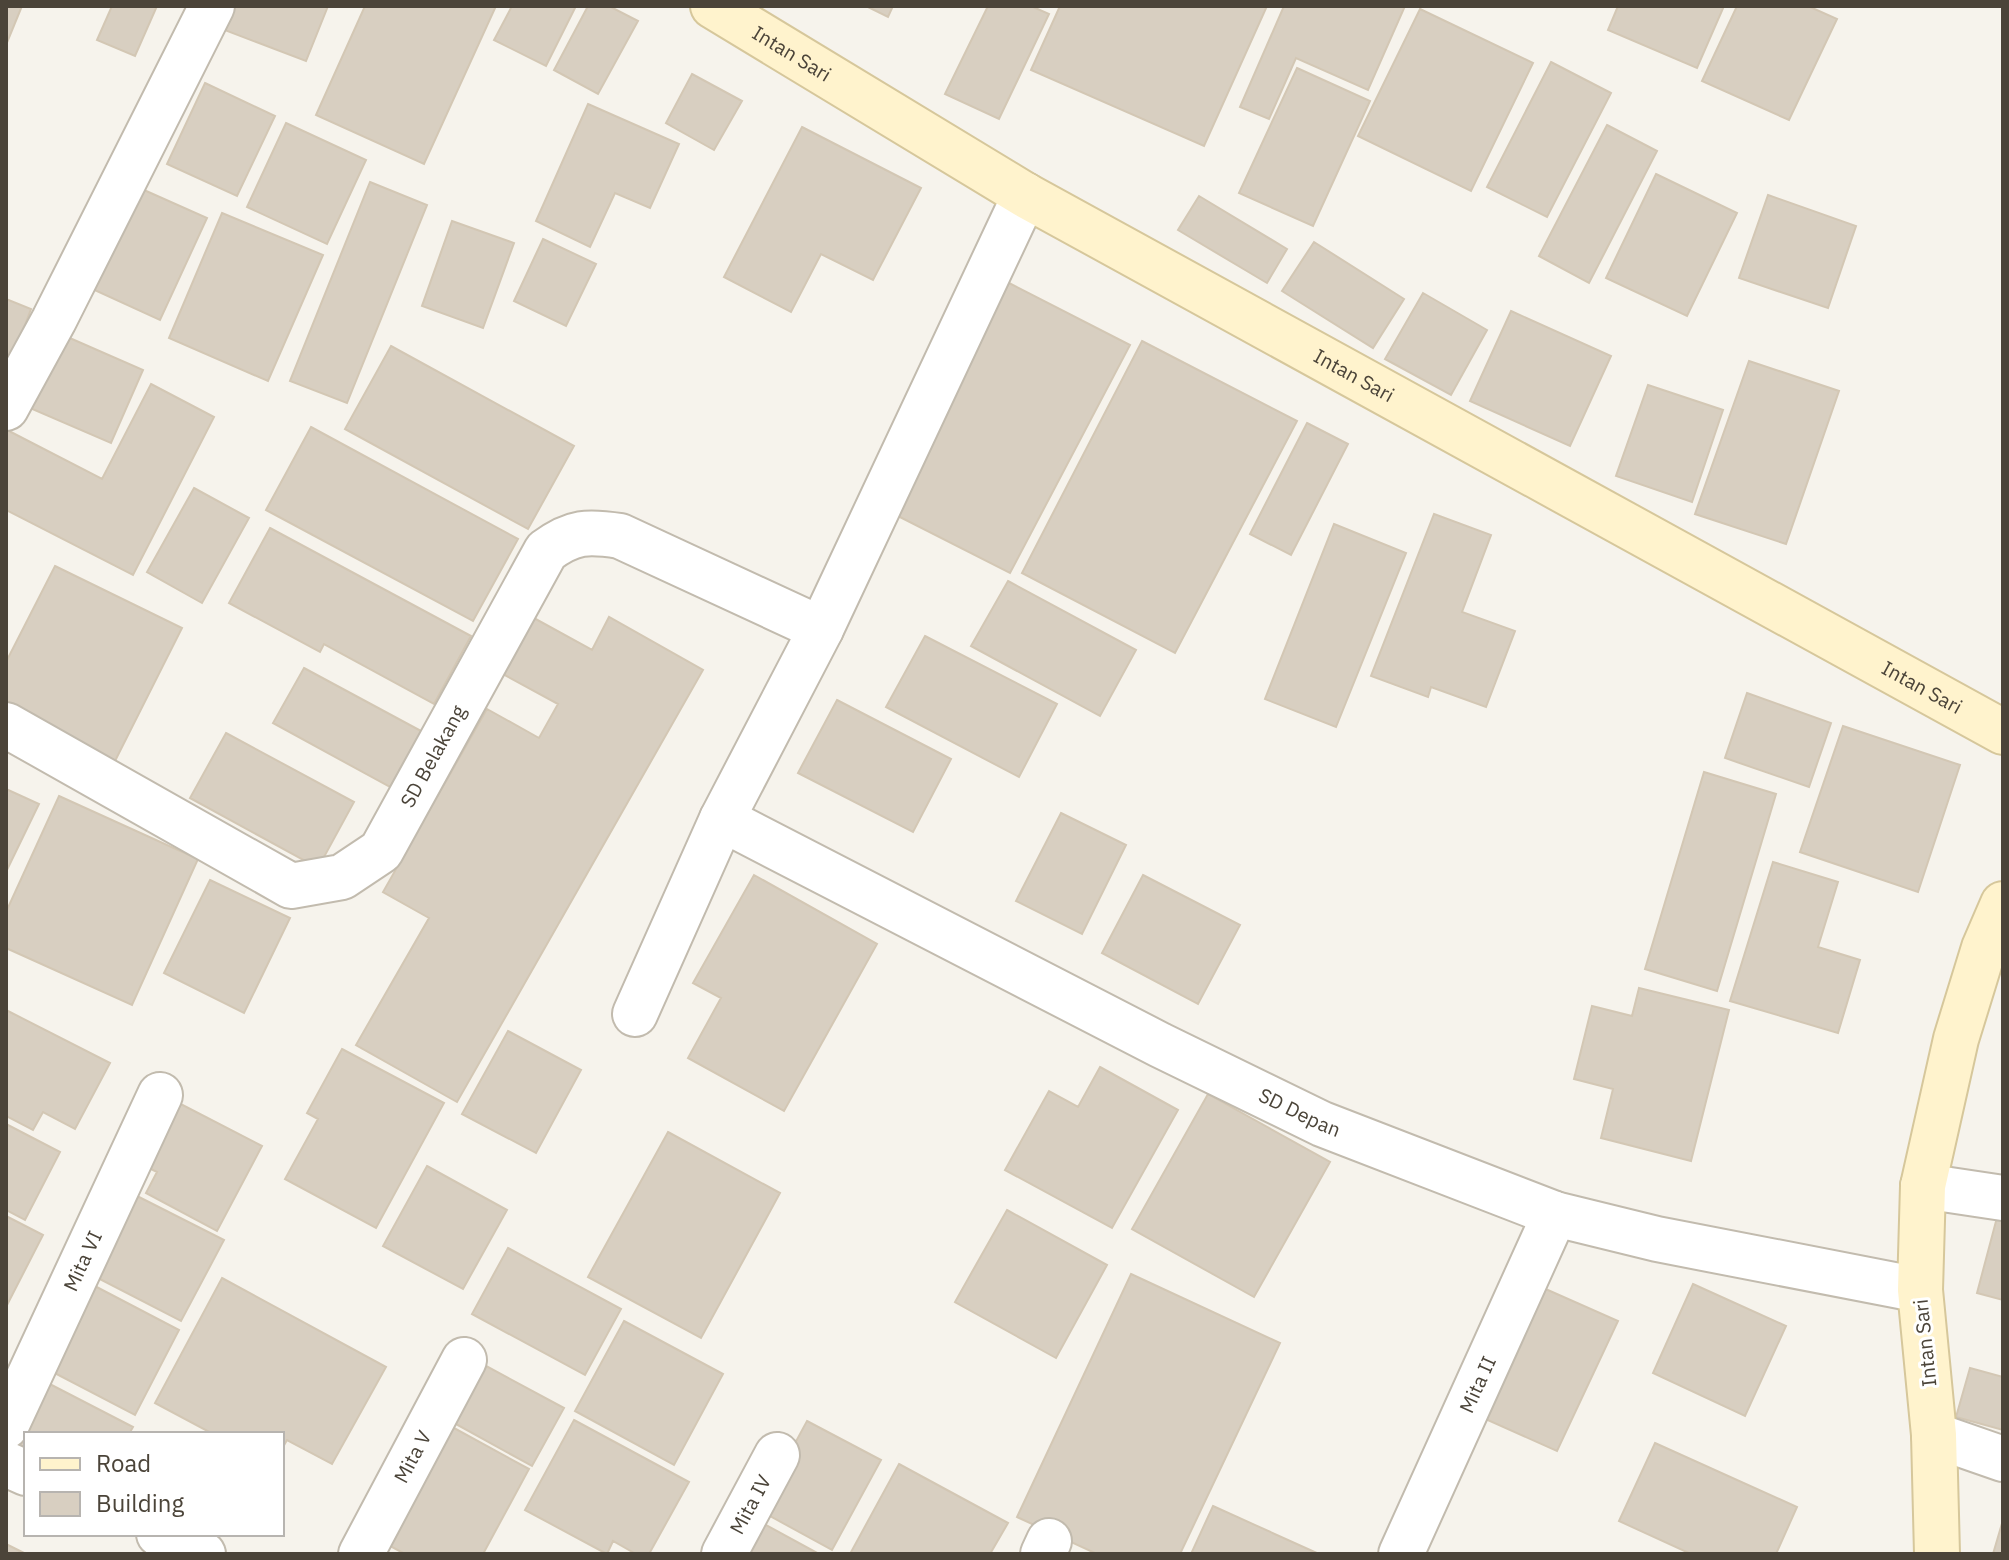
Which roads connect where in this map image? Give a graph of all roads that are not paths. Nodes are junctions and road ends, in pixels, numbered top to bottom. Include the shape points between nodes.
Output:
1 (212, 6) edge
2 (713, 6) edge
3 (1025, 195) junction
4 (6, 408) edge
5 (821, 629) junction
6 (6, 725) edge
7 (2003, 732) edge
8 (722, 819) junction
9 (2003, 904) edge
10 (635, 1014) dead end
11 (160, 1095) dead end
12 (1923, 1186) junction
13 (2003, 1198) edge
14 (1555, 1214) junction
15 (1920, 1290) junction
16 (464, 1360) dead end
17 (6, 1426) edge
18 (1934, 1435) junction
19 (777, 1455) dead end
20 (2003, 1459) edge
21 (163, 1536) edge
22 (203, 1554) edge
23 (361, 1554) edge
24 (724, 1554) edge
25 (1401, 1554) edge
26 (1937, 1554) edge

1 - 4 street
2 - 3 street, Intan Sari
3 - 5 street
3 - 7 street, Intan Sari
5 - 6 street, SD Belakang via 620,536 565,536 546,551 381,851 342,877 291,886
5 - 8 street
8 - 10 street
8 - 14 street, SD Depan via 1322,1124
9 - 12 street, Intan Sari via 1956,1039
11 - 17 street, Mita VI
12 - 13 street
12 - 15 street, Intan Sari
14 - 15 street, SD Depan
14 - 25 street, Mita II
15 - 18 street, Intan Sari
16 - 23 street, Mita V
18 - 20 street
18 - 26 street, Intan Sari
19 - 24 street, Mita IV
21 - 22 street

